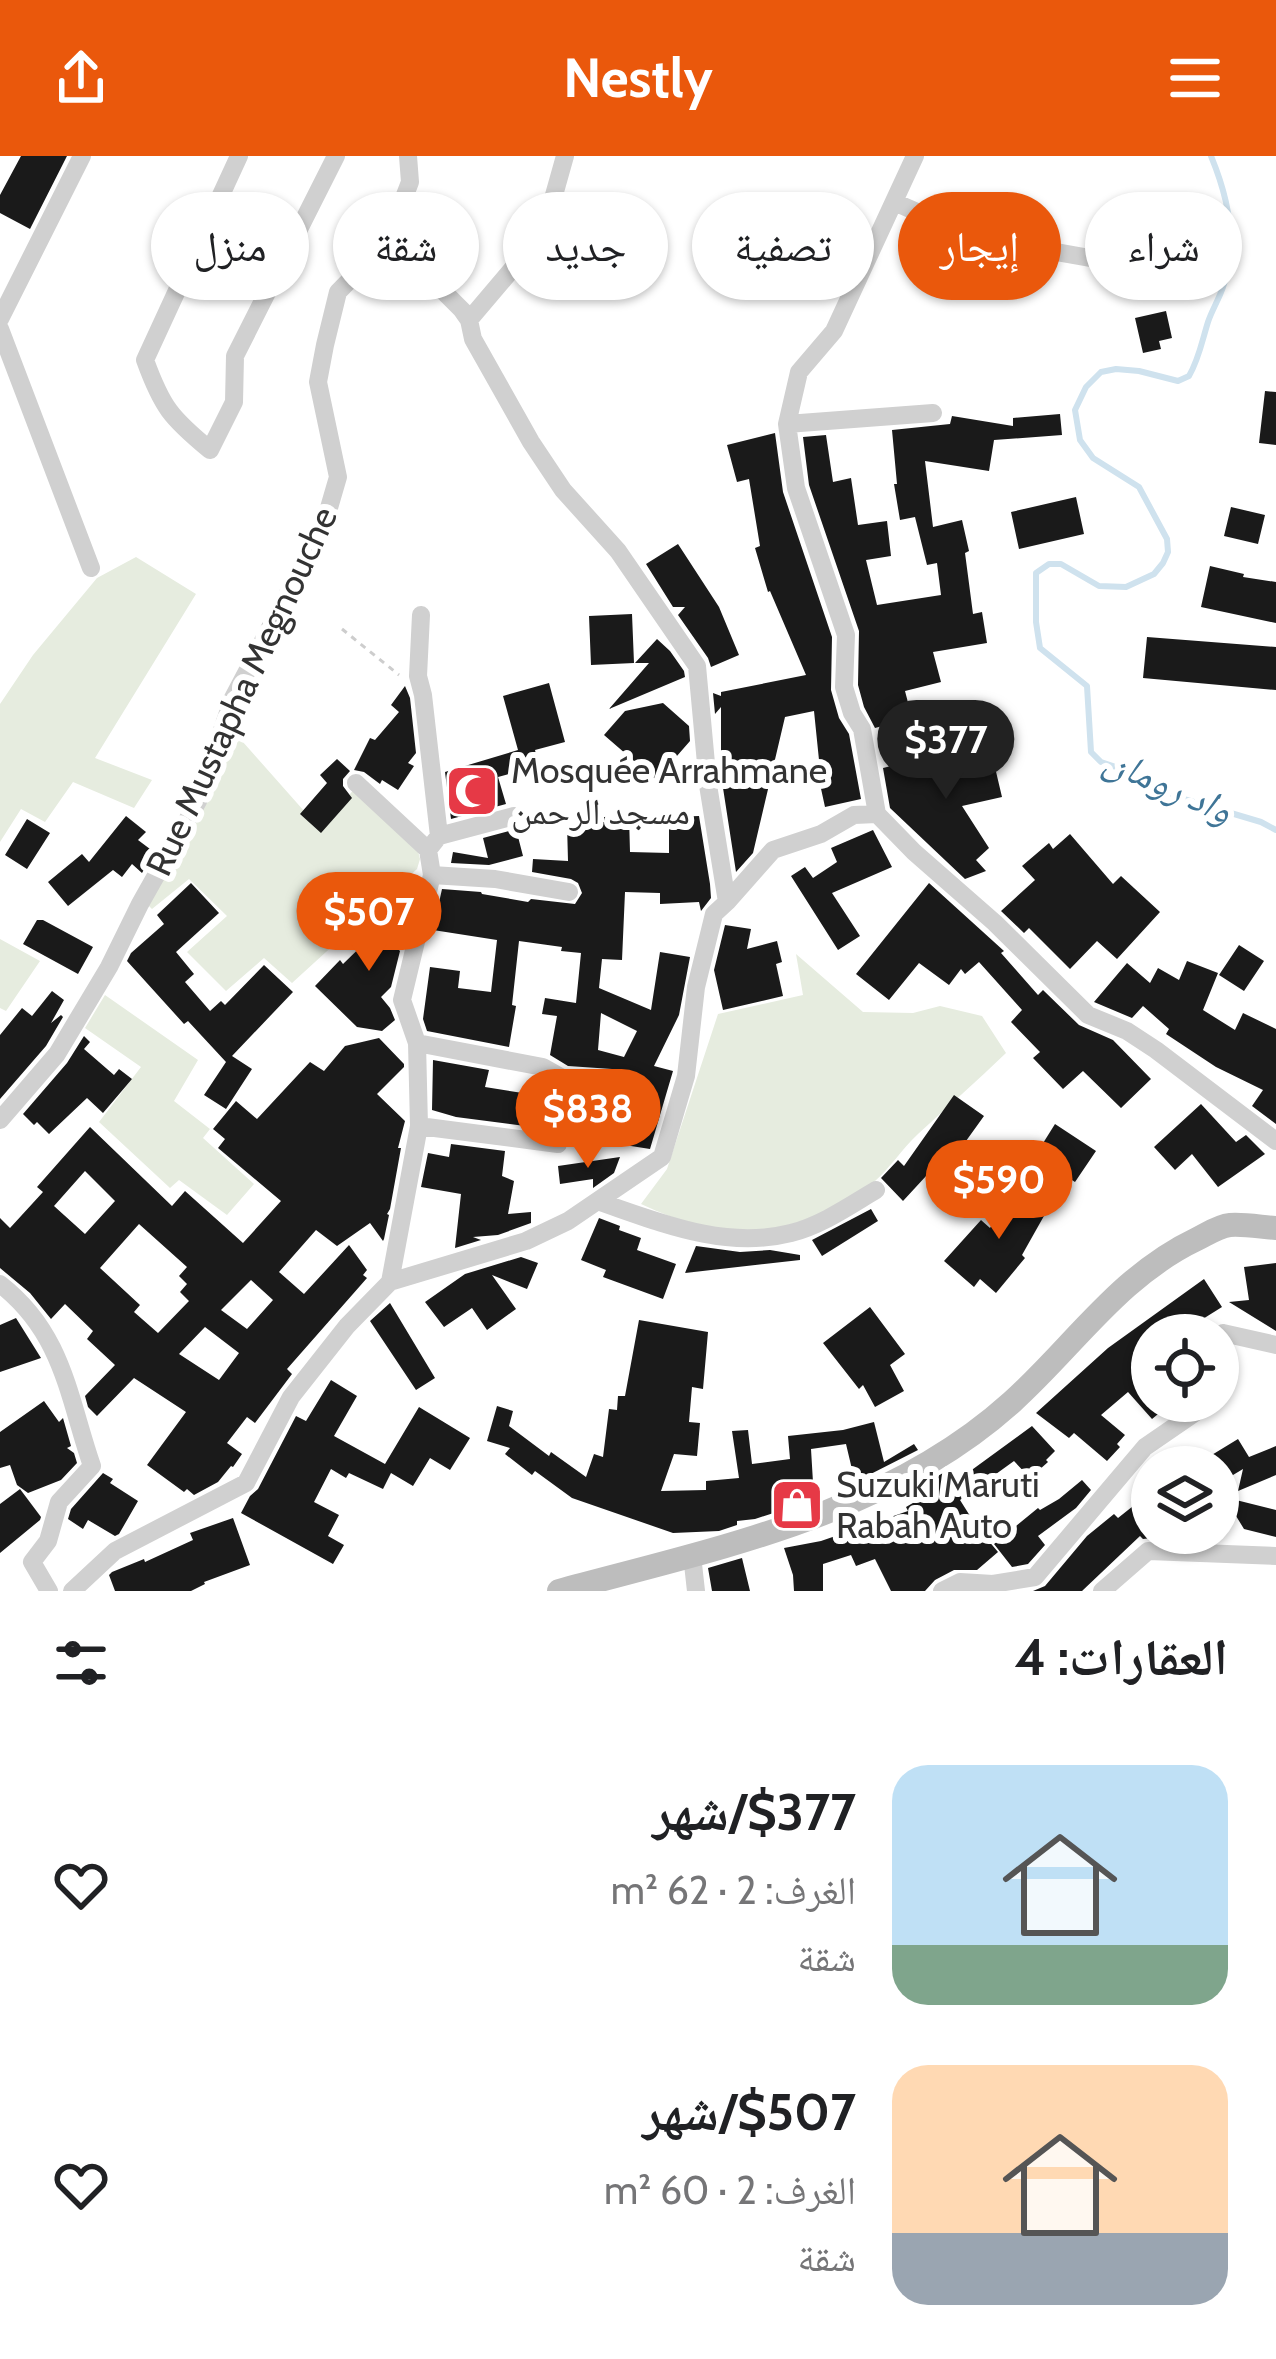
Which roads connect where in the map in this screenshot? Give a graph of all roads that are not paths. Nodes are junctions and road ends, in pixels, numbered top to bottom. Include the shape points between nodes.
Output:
1 (82, 156) edge
2 (239, 156) edge
3 (336, 156) edge
4 (408, 156) edge
5 (565, 156) edge
6 (915, 156) edge
7 (406, 192) edge
8 (894, 202) junction
9 (1085, 257) edge
10 (336, 300) edge
11 (452, 300) edge
12 (0, 319) edge
13 (469, 320) junction
14 (0, 329) edge
15 (933, 413) dead end
16 (787, 424) junction
17 (92, 568) dead end
18 (421, 615) dead end
19 (356, 783) dead end
20 (877, 814) junction
21 (514, 815) dead end
22 (433, 843) junction
23 (432, 874) junction
24 (569, 892) dead end
25 (727, 902) junction
26 (417, 1043) junction
27 (566, 1080) dead end
28 (0, 1120) edge
29 (419, 1126) junction
30 (1275, 1139) edge
31 (558, 1144) dead end
32 (875, 1190) dead end
33 (597, 1202) junction
34 (1276, 1228) edge
35 (390, 1282) junction
36 (0, 1284) edge
37 (1239, 1337) edge
38 (1276, 1345) edge
39 (1181, 1422) edge
40 (692, 1555) junction
41 (1276, 1556) edge
42 (49, 1591) edge
43 (72, 1591) edge
44 (560, 1591) edge
45 (696, 1591) edge
46 (942, 1591) edge
47 (1102, 1591) edge

1 - 12 street
2 - 3 street via 145,360 177,423 210,450 234,401 235,356
4 - 7 street
5 - 13 street via 547,220
6 - 8 street
8 - 9 street via 976,238
8 - 16 street via 835,331 800,372
10 - 28 street, Rue Mustapha Megnouche via 318,382 338,477 324,525 233,698 198,801 109,967 57,1054
11 - 13 street
13 - 25 street via 531,442 697,667
14 - 17 street
15 - 16 street
16 - 20 street via 796,488 846,635 844,687 862,729
18 - 22 street via 418,676
19 - 22 street
20 - 25 street via 854,815 772,850
20 - 30 street via 1088,1015 1126,1030
21 - 22 street
22 - 23 street
23 - 24 street
23 - 26 street via 402,1000
25 - 33 street via 714,914 686,1076 662,1157
26 - 27 street via 543,1067
26 - 29 street
29 - 31 street
29 - 35 street
32 - 33 street via 825,1220 750,1238 695,1234
33 - 35 street via 526,1241
34 - 40 main road via 1227,1225 1169,1252 1117,1292 1013,1401 916,1473 788,1527
35 - 43 street via 291,1397 246,1483 115,1551
36 - 42 street via 40,1324 68,1379 92,1466 59,1502 32,1562
37 - 38 street
39 - 46 street via 1145,1447 1035,1576 960,1582
40 - 44 main road
40 - 45 street
41 - 47 street via 1148,1552

